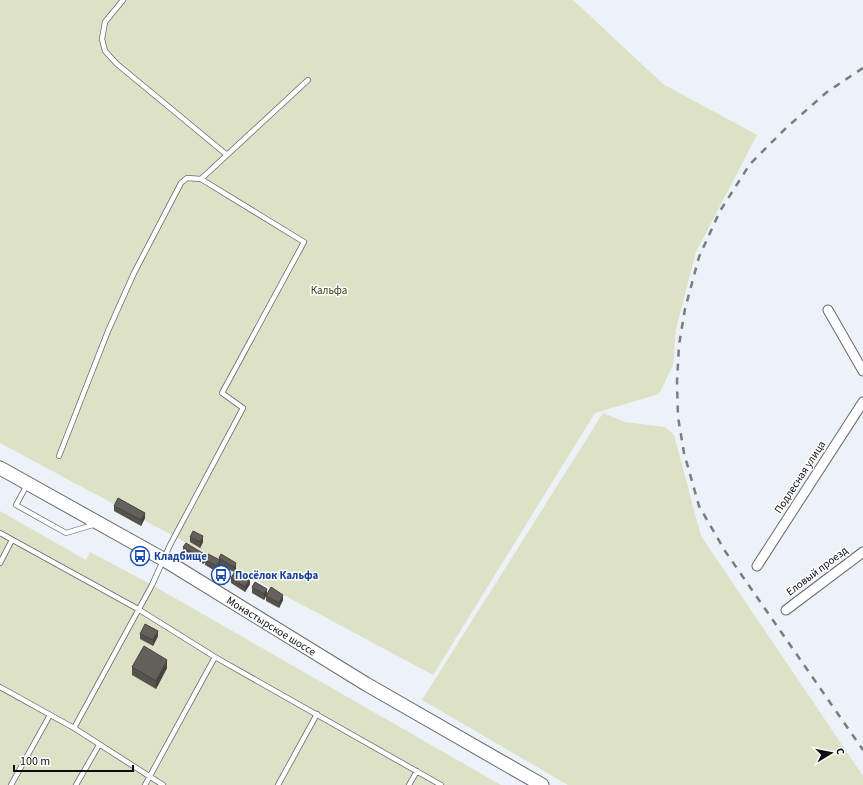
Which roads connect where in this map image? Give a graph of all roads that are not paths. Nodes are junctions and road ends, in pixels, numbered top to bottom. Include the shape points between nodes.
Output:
1 (123, 0) edge
2 (308, 80) dead end
3 (227, 155) junction
4 (201, 179) junction
5 (828, 310) dead end
6 (863, 371) edge
7 (863, 402) edge
8 (59, 456) dead end
9 (0, 468) edge
10 (28, 483) junction
11 (100, 523) junction
12 (0, 533) edge
13 (12, 540) junction
14 (863, 552) edge
15 (163, 559) junction
16 (0, 562) edge
17 (757, 566) dead end
18 (138, 609) junction
19 (786, 610) dead end
20 (216, 657) junction
21 (0, 687) edge
22 (317, 714) junction
23 (50, 715) junction
24 (74, 728) junction
25 (99, 745) junction
26 (417, 771) junction
27 (149, 777) junction
28 (11, 785) edge
29 (76, 785) edge
30 (145, 785) edge
31 (163, 785) edge
32 (278, 785) edge
33 (409, 785) edge
34 (441, 785) edge
35 (542, 785) edge

1 - 3 lane via 105,22 102,39 105,51
2 - 3 lane
3 - 4 lane
4 - 8 lane via 187,178 181,183 134,273 108,331
4 - 15 lane via 304,242 222,393 243,408
5 - 6 street
7 - 17 street, Подлесная улица
9 - 10 main road, Монастырское шоссе
10 - 11 main road, Монастырское шоссе
10 - 11 lane via 16,506 66,533
11 - 15 main road, Монастырское шоссе
12 - 13 lane
13 - 16 lane
13 - 18 lane
14 - 19 street, Еловый проезд
15 - 18 lane
15 - 35 main road, Монастырское шоссе via 366,684
18 - 20 lane
18 - 24 lane
20 - 22 lane
20 - 27 lane
21 - 23 lane
22 - 26 lane
22 - 32 lane
23 - 24 lane
23 - 28 lane
24 - 25 lane
25 - 27 lane
25 - 29 lane
26 - 33 lane
26 - 34 lane
27 - 30 lane
27 - 31 lane

